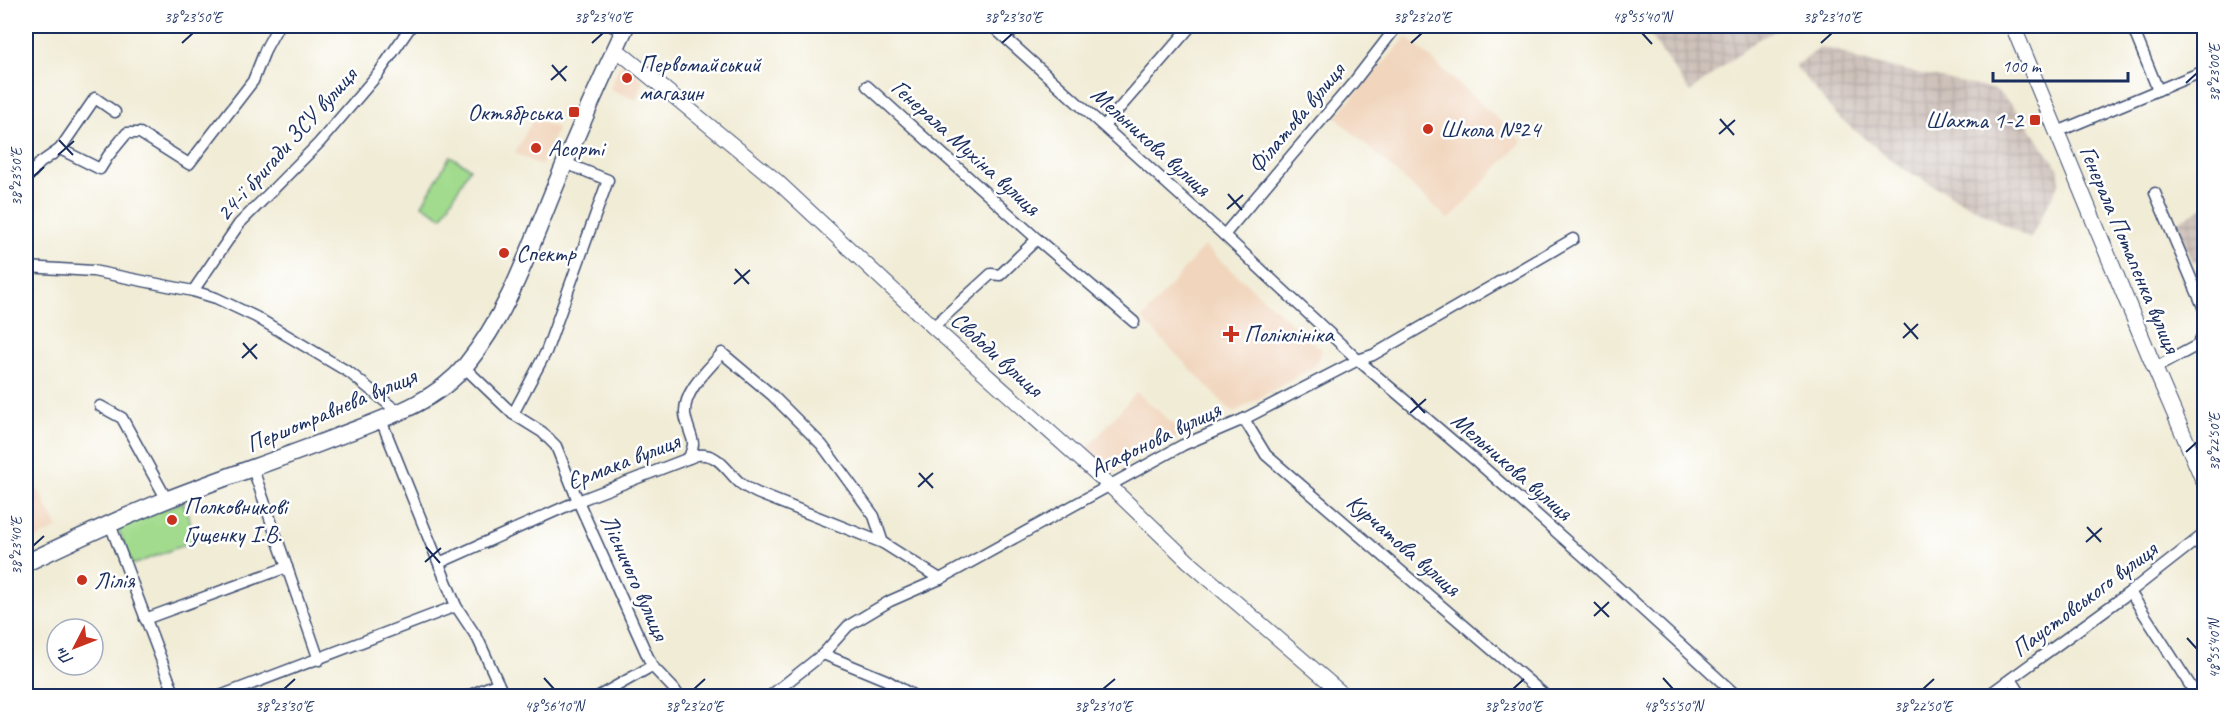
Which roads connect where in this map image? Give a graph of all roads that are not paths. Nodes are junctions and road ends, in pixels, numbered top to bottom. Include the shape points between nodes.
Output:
1 (278, 26) edge
2 (411, 26) edge
3 (507, 26) edge
4 (514, 26) edge
5 (992, 26) edge
6 (1017, 26) edge
7 (1191, 26) edge
8 (1397, 26) edge
9 (2013, 26) edge
10 (2132, 26) edge
11 (621, 28) edge
12 (1006, 38) junction
13 (616, 49) junction
14 (2205, 71) edge
15 (867, 86) dead end
16 (2158, 90) junction
17 (115, 112) dead end
18 (1104, 126) junction
19 (2057, 132) junction
20 (60, 149) junction
21 (565, 163) junction
22 (26, 180) edge
23 (2155, 193) dead end
24 (1224, 235) junction
25 (1036, 239) junction
26 (1573, 239) dead end
27 (26, 267) edge
28 (193, 291) junction
29 (2205, 309) edge
30 (1134, 322) dead end
31 (933, 327) junction
32 (2205, 332) edge
33 (1358, 360) junction
34 (464, 367) junction
35 (2155, 368) junction
36 (100, 406) dead end
37 (398, 412) junction
38 (513, 414) junction
39 (1244, 419) junction
40 (381, 420) junction
41 (688, 458) junction
42 (253, 470) junction
43 (2205, 482) edge
44 (1108, 484) junction
45 (167, 500) junction
46 (578, 501) junction
47 (110, 524) junction
48 (2205, 534) edge
49 (883, 543) junction
50 (26, 563) edge
51 (439, 563) junction
52 (287, 567) junction
53 (940, 579) junction
54 (2130, 592) junction
55 (456, 606) junction
56 (146, 619) junction
57 (823, 654) junction
58 (319, 660) junction
59 (652, 666) junction
60 (2011, 679) junction
61 (498, 683) junction
62 (172, 695) edge
63 (220, 696) edge
64 (468, 696) edge
65 (504, 696) edge
66 (599, 696) edge
67 (679, 696) edge
68 (770, 696) edge
69 (913, 696) edge
70 (1345, 696) edge
71 (1546, 696) edge
72 (1737, 696) edge
73 (1987, 696) edge
74 (2022, 696) edge
75 (2197, 696) edge

1 - 20 street via 253,81 189,164 140,133 127,133 100,169
2 - 28 street, 24-ї бригади ЗСУ вулиця via 378,74 319,143 238,224
3 - 4 street
5 - 12 street, Мельникова вулиця
6 - 12 street
7 - 18 street
8 - 24 street, Філатова вулиця
9 - 19 main road, Генерала Потапенка вулиця
10 - 16 street
11 - 13 main road, Першотравнева вулиця
12 - 18 street, Мельникова вулиця
13 - 21 main road, Першотравнева вулиця
13 - 31 street, Свободи вулиця via 778,182
14 - 16 street, Генерала Потапенка вулиця
15 - 25 street, Генерала Мухіна вулиця
16 - 19 street, Генерала Потапенка вулиця
17 - 20 street via 95,98
18 - 24 street, Мельникова вулиця
19 - 35 main road, Генерала Потапенка вулиця
20 - 22 street
21 - 34 main road, Першотравнева вулиця via 506,305
21 - 38 street via 608,180 546,352
23 - 29 street
24 - 33 street, Мельникова вулиця
25 - 30 street, Генерала Мухіна вулиця
25 - 31 street, Генерала Мухіна вулиця via 1000,275 991,274
26 - 33 street, Агафонова вулиця
27 - 28 street via 93,271
28 - 37 street via 264,321 350,373
31 - 44 street, Свободи вулиця
32 - 35 street via 2198,345
33 - 39 street, Агафонова вулиця
33 - 72 street, Мельникова вулиця
34 - 37 main road, Першотравнева вулиця via 446,385
34 - 38 street, Лісничого вулиця
35 - 43 main road, Генерала Потапенка вулиця
36 - 45 street via 122,418
37 - 40 main road, Першотравнева вулиця
38 - 46 street, Лісничого вулиця via 556,446
39 - 44 street, Агафонова вулиця
39 - 71 street, Курчатова вулиця via 1266,454
40 - 42 main road, Першотравнева вулиця
40 - 51 street
41 - 46 street, Єрмака вулиця
41 - 49 street, Єрмака вулиця via 706,454 715,457 741,484 757,493
41 - 49 street via 694,443 684,410 687,400 722,353 822,445 874,516
42 - 45 main road, Першотравнева вулиця
42 - 52 street
44 - 53 street, Агафонова вулиця
44 - 70 street, Свободи вулиця via 1188,561
45 - 47 main road, Першотравнева вулиця
46 - 51 street, Єрмака вулиця
46 - 59 street, Лісничого вулиця
47 - 50 main road, Першотравнева вулиця
47 - 56 street
48 - 54 street, Паустовського вулиця
49 - 53 street, Єрмака вулиця
51 - 55 street
52 - 56 street
52 - 58 street
53 - 57 street, Агафонова вулиця via 848,626
54 - 60 street, Паустовського вулиця
54 - 75 street
55 - 58 street
55 - 61 street via 478,639
56 - 62 street
57 - 68 street, Агафонова вулиця
57 - 69 street via 886,680
58 - 63 street
59 - 66 street
59 - 67 street, Лісничого вулиця
60 - 73 street, Паустовського вулиця
60 - 74 street
61 - 64 street
61 - 65 street

